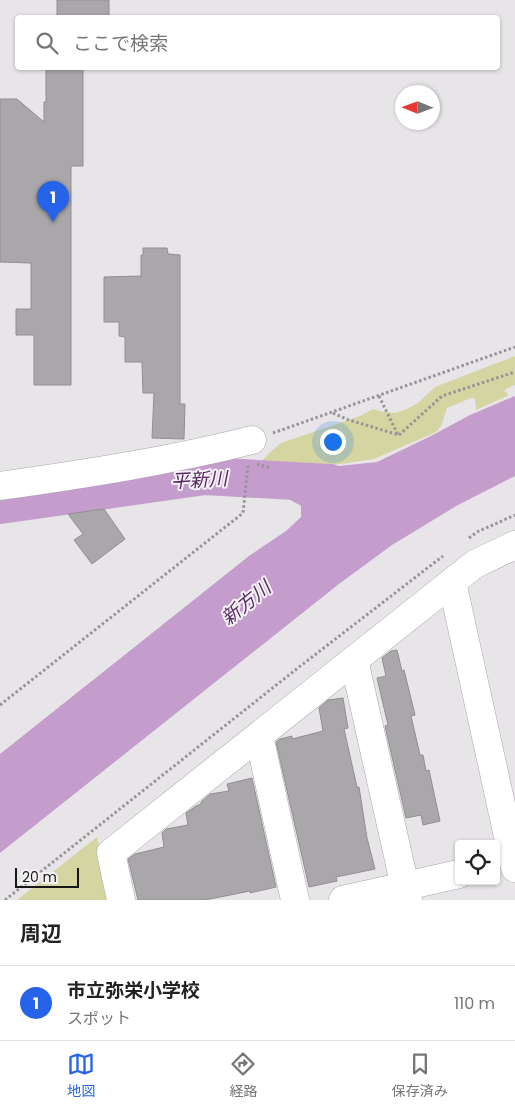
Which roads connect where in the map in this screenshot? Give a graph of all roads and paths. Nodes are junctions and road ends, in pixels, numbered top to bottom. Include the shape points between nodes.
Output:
1 (515, 347) edge
2 (515, 372) edge
3 (379, 396) junction
4 (332, 412) junction
5 (399, 436) junction
6 (250, 451) junction
7 (0, 486) edge
8 (515, 515) edge
9 (462, 543) dead end
10 (515, 545) edge
11 (446, 554) dead end
12 (452, 582) junction
13 (354, 660) junction
14 (0, 705) edge
15 (259, 736) junction
16 (510, 864) edge
17 (455, 875) edge
18 (406, 893) edge
19 (5, 900) edge
20 (122, 900) edge
21 (295, 900) edge
22 (343, 900) edge

1 - 3 path
2 - 5 path via 442,396
3 - 4 path
3 - 5 path
4 - 5 path
4 - 6 path
6 - 7 street via 203,452 123,468
6 - 14 path via 243,513
8 - 9 path
10 - 12 street via 475,564
11 - 19 path
12 - 13 street
12 - 16 street
13 - 15 street
13 - 18 street
15 - 20 street via 111,853
15 - 21 street
17 - 18 street
18 - 22 street

